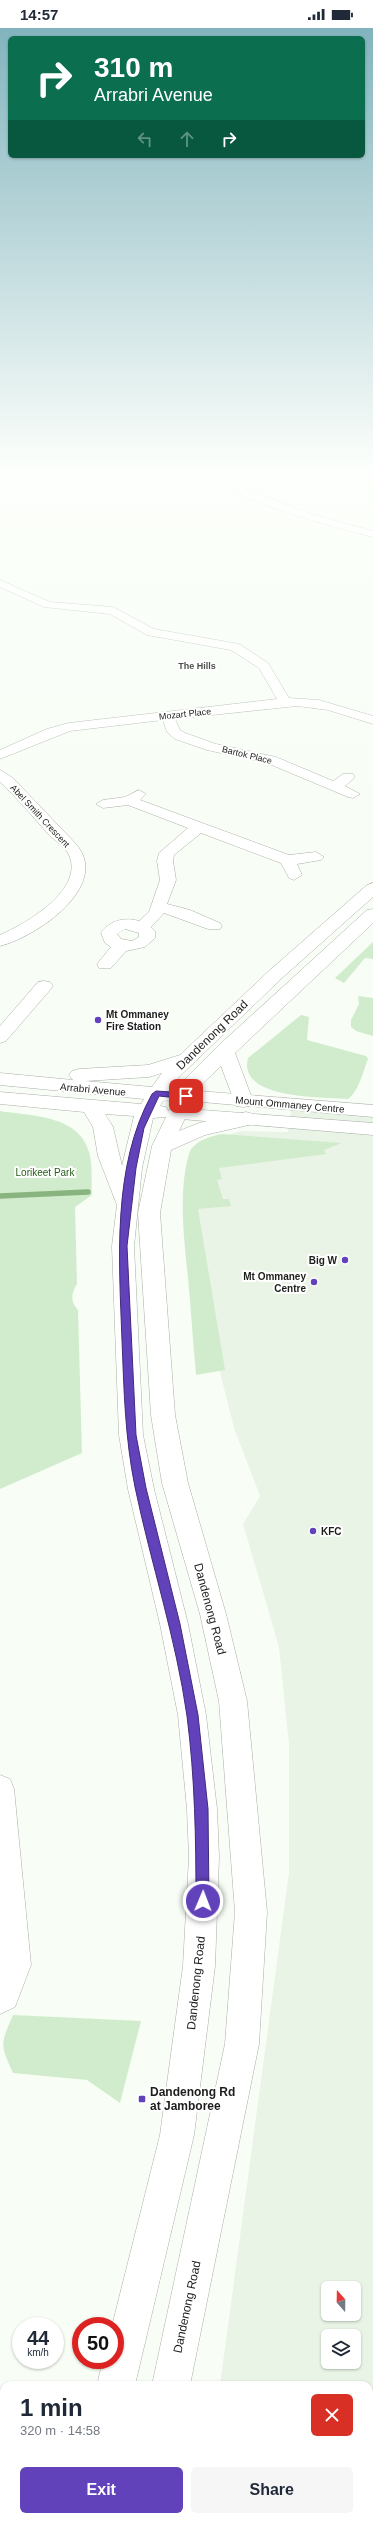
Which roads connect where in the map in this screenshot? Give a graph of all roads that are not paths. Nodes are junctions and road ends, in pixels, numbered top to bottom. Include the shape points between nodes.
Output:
1 (0, 583) edge
2 (285, 702) junction
3 (168, 717) junction
4 (373, 720) edge
5 (0, 755) edge
6 (0, 774) edge
7 (348, 777) dead end
8 (334, 786) junction
9 (143, 791) dead end
10 (353, 794) dead end
11 (129, 801) junction
12 (103, 804) dead end
13 (199, 827) junction
14 (316, 857) dead end
15 (288, 860) junction
16 (294, 875) dead end
17 (373, 888) edge
18 (159, 907) junction
19 (373, 914) edge
20 (214, 926) dead end
21 (0, 941) edge
22 (105, 964) dead end
23 (44, 986) dead end
24 (0, 1037) edge
25 (225, 1050) junction
26 (184, 1060) junction
27 (0, 1077) edge
28 (156, 1094) junction
29 (186, 1096) junction
30 (0, 1098) edge
31 (91, 1107) junction
32 (244, 1110) junction
33 (146, 1111) junction
34 (176, 1114) junction
35 (371, 1123) edge
36 (162, 1146) junction
37 (127, 1203) junction
38 (0, 1790) edge
39 (0, 1998) edge
40 (117, 2381) edge
41 (172, 2381) edge

1 - 2 street via 48,605 113,611 151,632 235,647 264,666
2 - 3 street, Mozart Place
2 - 4 street, Mozart Place via 306,701 322,704
3 - 5 street, Mozart Place via 70,727
3 - 8 street, Bartok Place via 174,732 180,736 212,747 271,760
6 - 21 street, Abel Smith Crescent via 76,854 78,873 68,893 53,911 21,933
7 - 8 street
8 - 10 street, Bartok Place
9 - 11 street
11 - 12 street
11 - 13 street
13 - 15 street
13 - 18 street via 167,853 165,861 168,880
14 - 15 street
15 - 16 street
17 - 26 main road, Dandenong Road
18 - 20 street via 184,913
18 - 22 street via 156,914 142,927 127,924 112,930 109,936 111,940 120,945 118,951
19 - 25 main road, Dandenong Road
23 - 24 street
25 - 29 main road, Dandenong Road via 193,1082
25 - 32 main road
26 - 27 main road via 149,1071 98,1075 21,1072
26 - 28 main road, Dandenong Road
27 - 28 main road, Arrabri Avenue
28 - 29 main road, Arrabri Avenue
28 - 33 main road, Dandenong Road
29 - 32 street, Mount Ommaney Centre via 207,1098
29 - 34 main road, Dandenong Road
30 - 31 main road, Arrabri Avenue
31 - 33 main road, Arrabri Avenue
31 - 37 main road via 103,1127 108,1156
32 - 34 street
32 - 35 street
32 - 36 main road
33 - 34 main road, Arrabri Avenue
33 - 37 main road, Dandenong Road via 140,1128
34 - 36 main road, Dandenong Road
36 - 41 main road, Dandenong Road via 149,1213 163,1415 175,1483 213,1614 233,1701 251,1912 242,2044
37 - 40 main road, Dandenong Road via 123,1246 131,1435 140,1488 174,1624 192,1715 202,1809 204,1857 199,1966 177,2135
38 - 39 street via 16,1965 4,1996

